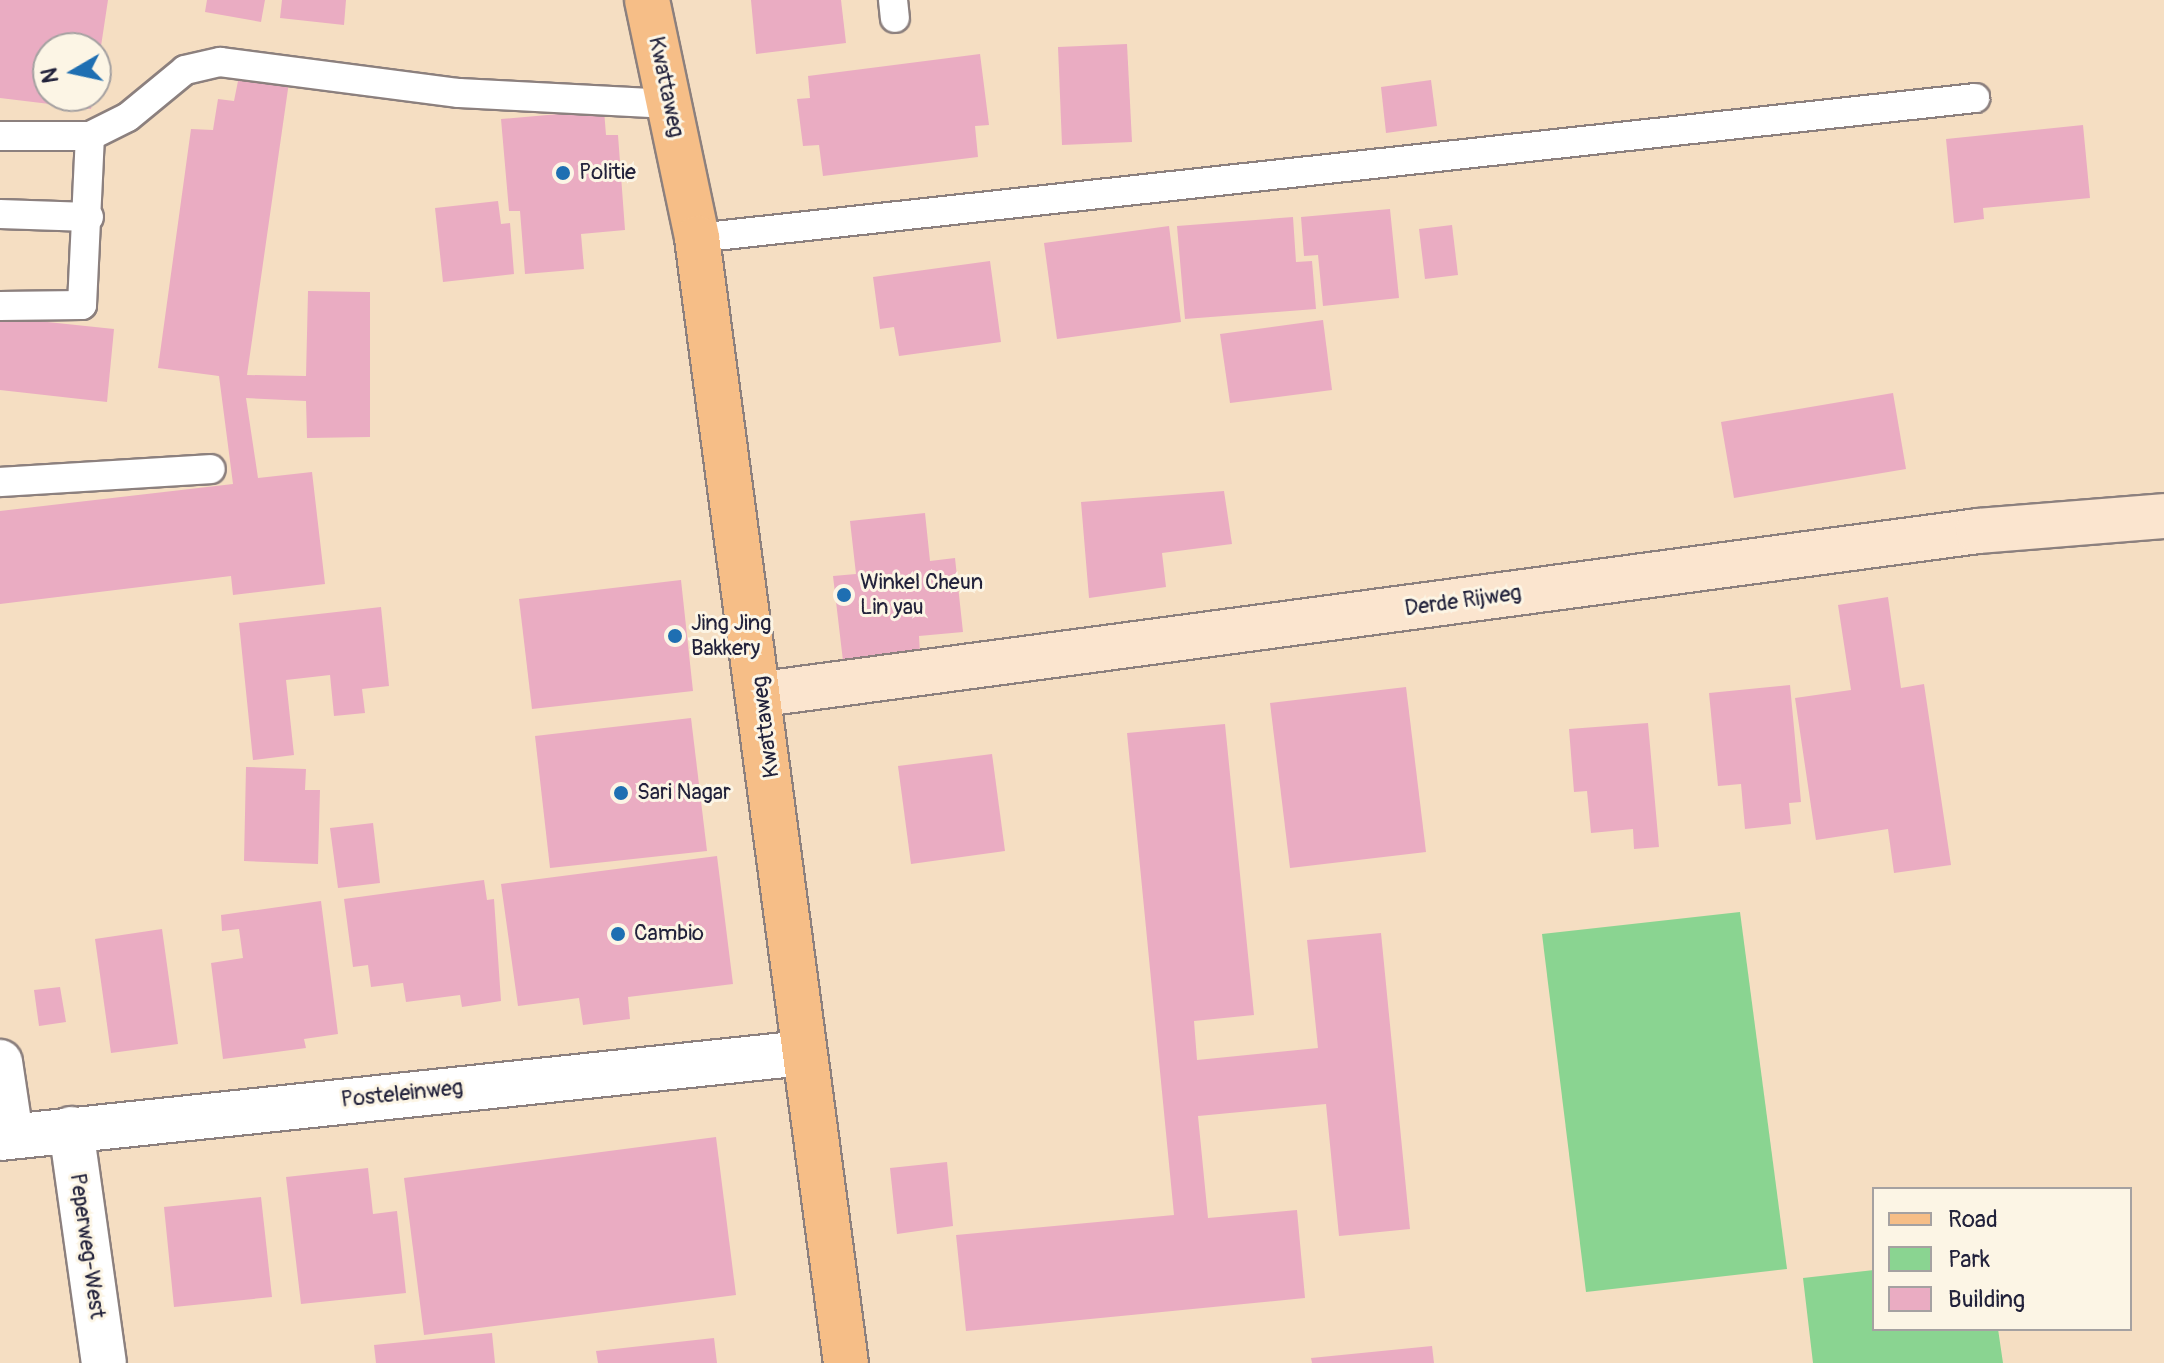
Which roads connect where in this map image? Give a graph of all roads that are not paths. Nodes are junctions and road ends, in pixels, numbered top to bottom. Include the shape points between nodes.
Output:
1 (647, 0) edge
2 (1975, 98) dead end
3 (670, 104) junction
4 (0, 136) edge
5 (90, 136) junction
6 (0, 214) edge
7 (89, 217) junction
8 (697, 238) junction
9 (0, 306) edge
10 (211, 469) dead end
11 (0, 482) edge
12 (2164, 516) edge
13 (763, 694) junction
14 (803, 1053) junction
15 (0, 1062) edge
16 (71, 1129) junction
17 (5, 1137) edge
18 (104, 1363) edge
19 (846, 1363) edge

1 - 3 main road, Kwattaweg
2 - 8 lane
3 - 5 lane via 459,93 220,62 185,70 128,117
3 - 8 main road, Kwattaweg
4 - 5 lane
5 - 7 lane
6 - 7 lane
7 - 9 lane via 82,305
8 - 13 main road, Kwattaweg
10 - 11 lane
12 - 13 street, Derde Rijweg via 1978,531
13 - 14 main road, Kwattaweg
14 - 16 street, Posteleinweg
14 - 19 main road, Kwattaweg
15 - 17 street
16 - 17 street, Posteleinweg
16 - 18 street, Peperweg-West

